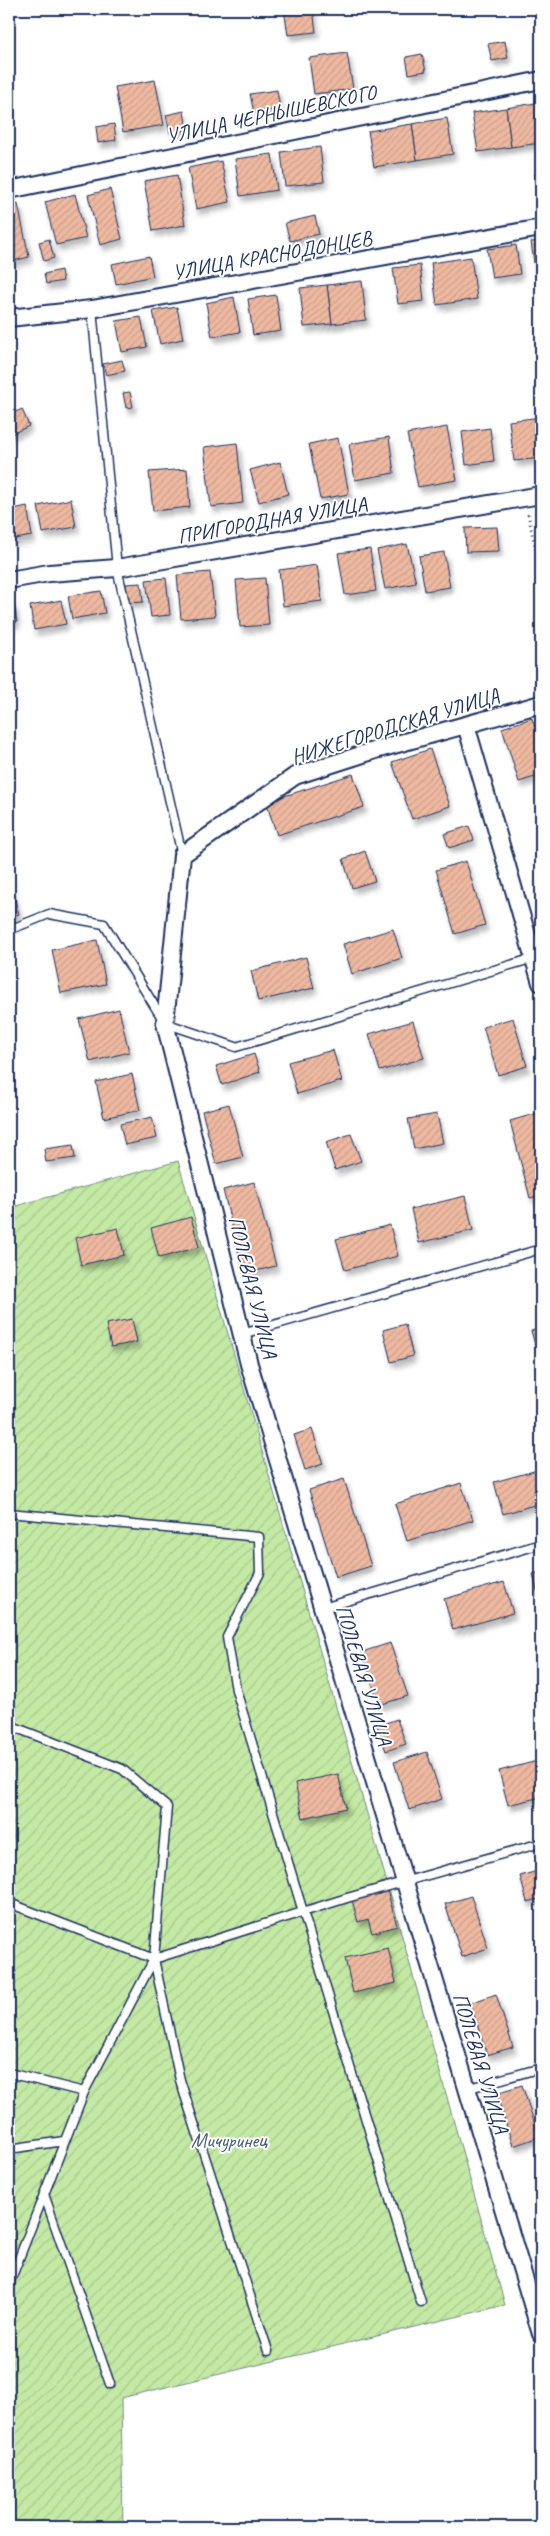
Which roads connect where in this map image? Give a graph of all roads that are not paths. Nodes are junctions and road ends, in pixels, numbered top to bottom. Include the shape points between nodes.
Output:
1 (541, 80) edge
2 (9, 190) edge
3 (541, 228) edge
4 (92, 309) junction
5 (9, 318) edge
6 (541, 495) edge
7 (117, 568) junction
8 (9, 580) edge
9 (541, 704) edge
10 (466, 725) junction
11 (182, 855) junction
12 (9, 930) edge
13 (534, 958) junction
14 (541, 983) edge
15 (165, 1023) junction
16 (541, 1248) edge
17 (242, 1334) junction
18 (9, 1513) edge
19 (541, 1544) edge
20 (322, 1608) junction
21 (9, 1724) edge
22 (541, 1844) edge
23 (404, 1884) junction
24 (9, 1903) edge
25 (304, 1912) junction
26 (154, 1959) junction
27 (541, 2068) edge
28 (9, 2073) edge
29 (466, 2089) junction
30 (84, 2092) junction
31 (64, 2141) junction
32 (9, 2149) edge
33 (44, 2194) junction
34 (9, 2284) edge
35 (421, 2302) dead end
36 (541, 2334) edge
37 (268, 2351) dead end
38 (110, 2384) dead end

1 - 2 street, УЛИЦА ЧЕРНЫШЕВСКОГО
3 - 4 street, УЛИЦА КРАСНОДОНЦЕВ
4 - 5 street, УЛИЦА КРАСНОДОНЦЕВ
4 - 7 lane
6 - 7 street, ПРИГОРОДНАЯ УЛИЦА
7 - 8 street, ПРИГОРОДНАЯ УЛИЦА
7 - 11 lane
9 - 10 street, НИЖЕГОРОДСКАЯ УЛИЦА
10 - 11 street, НИЖЕГОРОДСКАЯ УЛИЦА via 296,776
10 - 13 street
11 - 15 street
12 - 15 lane via 49,914 104,924
13 - 14 street
13 - 15 lane via 236,1047
15 - 17 street, ПОЛЕВАЯ УЛИЦА
16 - 17 lane
17 - 20 street, ПОЛЕВАЯ УЛИЦА
18 - 25 lane via 259,1537 260,1573 227,1637 236,1690
19 - 20 lane
20 - 23 street, ПОЛЕВАЯ УЛИЦА
21 - 26 lane via 122,1769 167,1807
22 - 23 lane
23 - 25 lane
23 - 29 street, ПОЛЕВАЯ УЛИЦА
24 - 26 lane
25 - 26 lane
25 - 35 lane
26 - 30 lane
26 - 37 lane via 180,2080
27 - 29 lane
28 - 30 lane
29 - 36 street, ПОЛЕВАЯ УЛИЦА
30 - 31 lane
31 - 32 lane
31 - 33 lane
33 - 34 lane
33 - 38 lane

